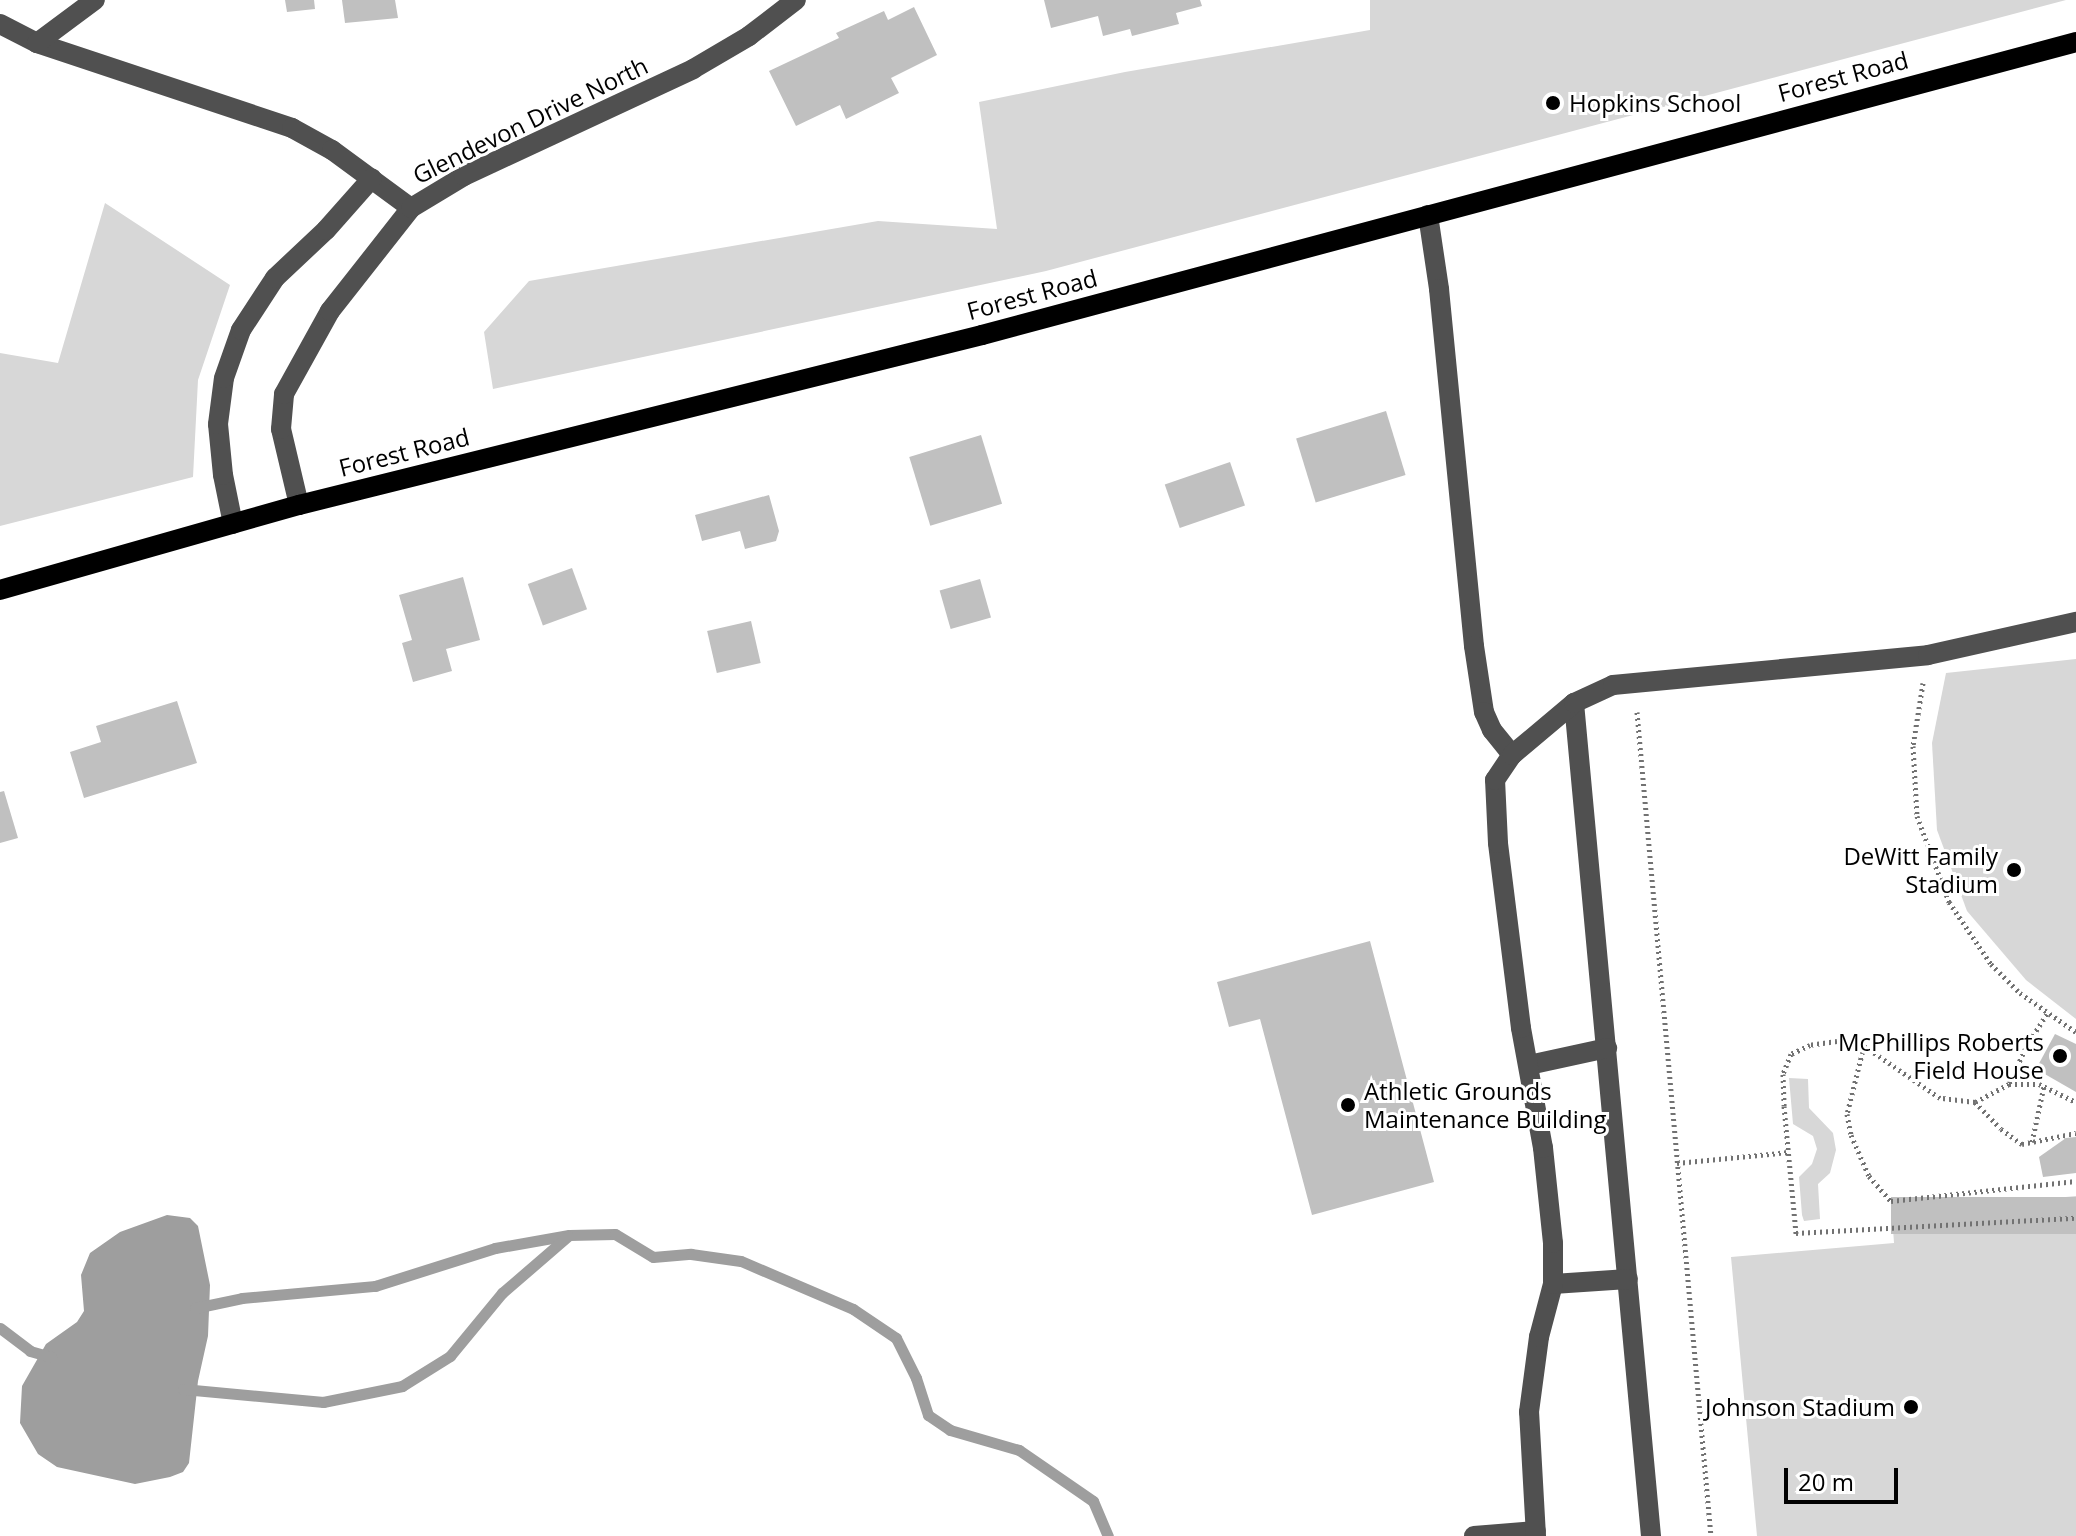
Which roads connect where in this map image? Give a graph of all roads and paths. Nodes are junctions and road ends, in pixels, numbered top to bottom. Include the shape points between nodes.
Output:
1 (95, 0) edge
2 (796, 0) edge
3 (0, 24) edge
4 (2076, 42) edge
5 (37, 43) junction
6 (372, 178) junction
7 (411, 208) junction
8 (1428, 215) junction
9 (299, 505) junction
10 (233, 524) junction
11 (0, 590) edge
12 (2076, 622) edge
13 (1928, 655) junction
14 (1635, 683) junction
15 (1574, 703) junction
16 (1512, 755) junction
17 (2047, 1014) junction
18 (2076, 1032) edge
19 (1864, 1046) junction
20 (1607, 1048) junction
21 (1529, 1065) junction
22 (2009, 1084) junction
23 (2044, 1086) junction
24 (1975, 1102) junction
25 (2076, 1102) edge
26 (2076, 1133) edge
27 (2032, 1142) junction
28 (1789, 1152) junction
29 (1677, 1163) junction
30 (2076, 1181) edge
31 (2076, 1218) edge
32 (1628, 1279) junction
33 (1553, 1284) junction
34 (1536, 1534) edge
35 (1474, 1536) edge
36 (1651, 1536) edge
37 (1711, 1536) edge

1 - 5 street
2 - 7 street, Glendevon Drive North via 693,69 464,176
3 - 5 street
4 - 8 main road, Forest Road
5 - 6 street via 292,128
6 - 7 street
6 - 10 street via 275,278 241,330 224,378 218,424
7 - 9 street, Glendevon Drive North via 330,311 284,394 281,429
8 - 9 main road, Forest Road via 936,347
8 - 16 street via 1484,712
9 - 10 main road, Forest Road
10 - 11 main road, Forest Road
12 - 13 street
13 - 14 street
13 - 17 path via 1913,746 1917,816 1949,902 1991,964
14 - 15 street via 1613,685
14 - 29 path
15 - 16 street
15 - 20 street
16 - 21 street via 1495,780 1498,843
17 - 18 path
17 - 22 path
19 - 24 path via 1940,1098
19 - 28 path via 1837,1041 1791,1054 1783,1074
19 - 30 path via 1847,1114 1869,1176 1891,1201
20 - 21 street
20 - 32 street
21 - 33 street via 1543,1148
22 - 23 path
22 - 24 path
23 - 25 path
23 - 27 path
24 - 27 path via 2022,1144
26 - 27 path
28 - 29 path
28 - 31 path via 1796,1233
29 - 37 path
32 - 33 street
32 - 36 street
33 - 34 street via 1529,1412
34 - 35 street

